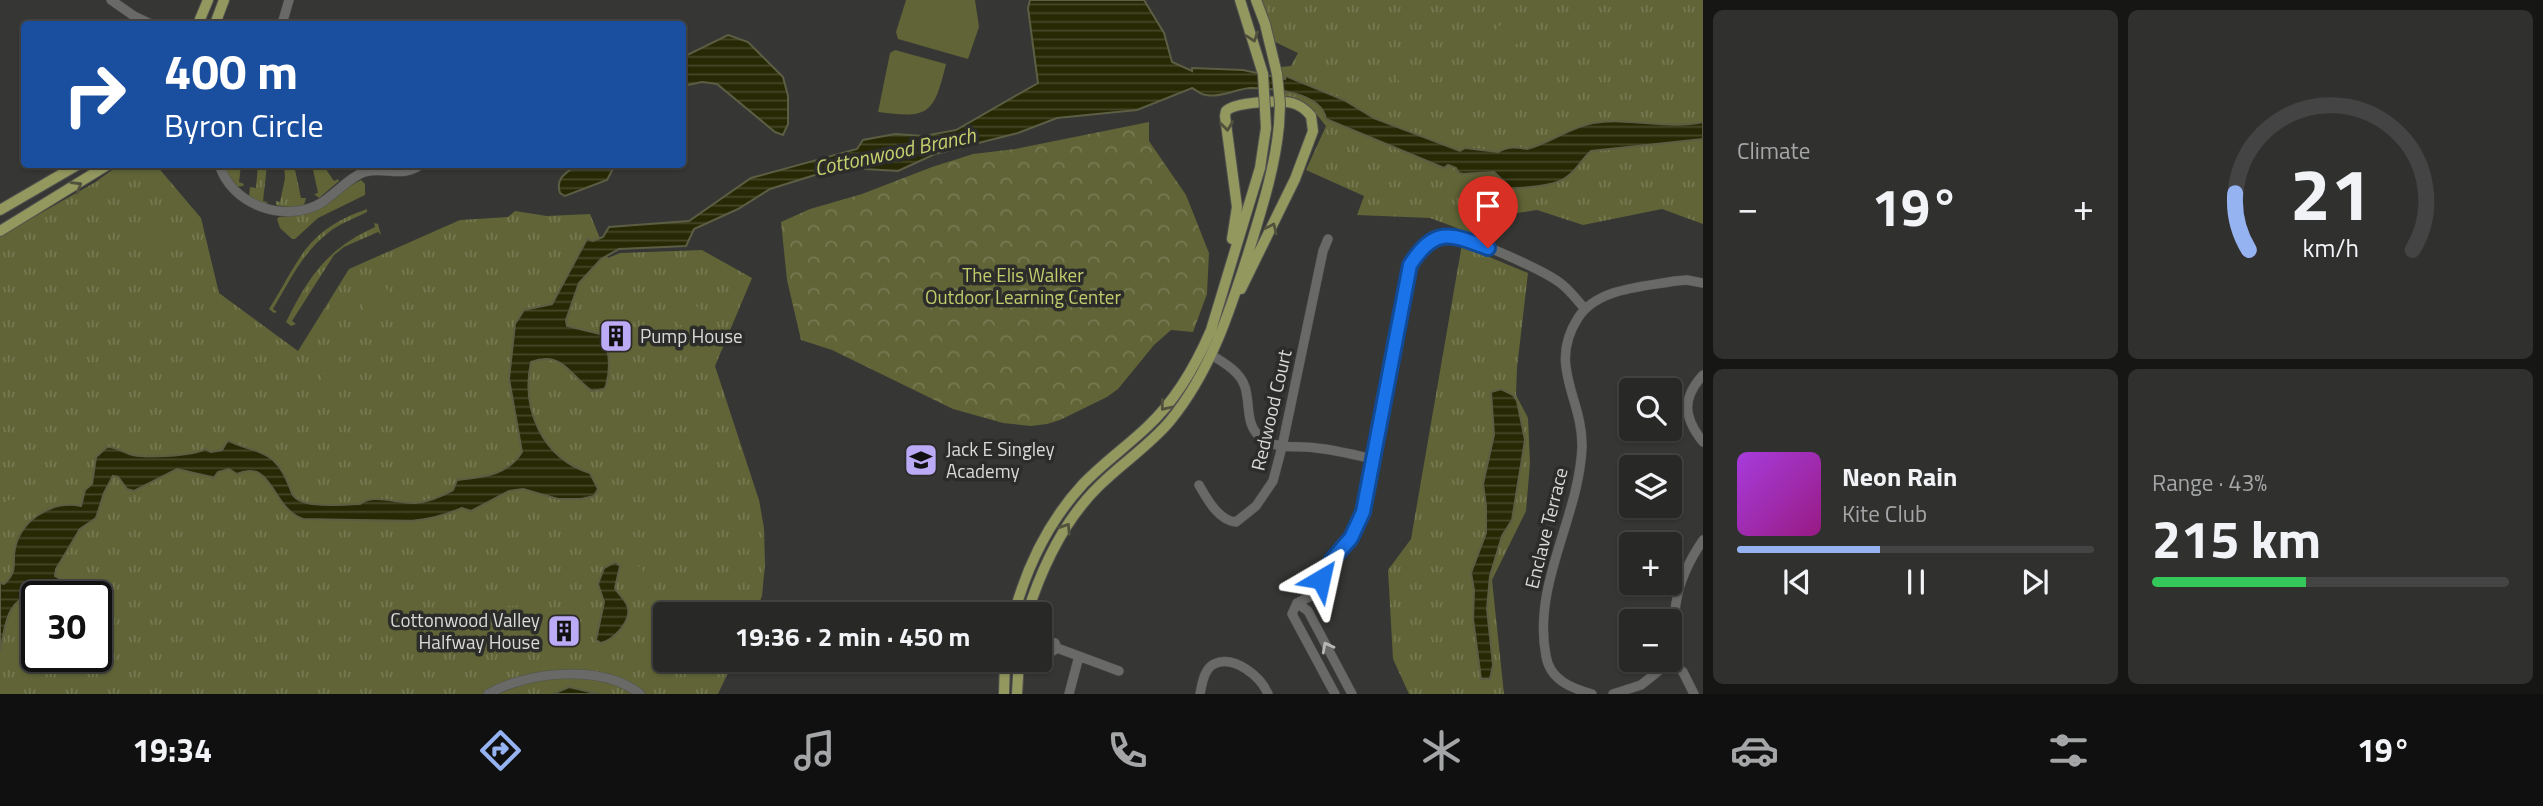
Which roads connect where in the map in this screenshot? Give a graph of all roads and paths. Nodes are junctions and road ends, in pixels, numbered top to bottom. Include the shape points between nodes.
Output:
1 (111, 0) edge
2 (208, 0) edge
3 (224, 0) edge
4 (289, 0) edge
5 (1240, 0) edge
6 (1256, 0) edge
7 (146, 21) edge
8 (199, 21) edge
9 (216, 21) edge
10 (283, 21) edge
11 (72, 168) edge
12 (103, 168) edge
13 (221, 168) edge
14 (417, 168) edge
15 (46, 184) junction
16 (55, 199) junction
17 (0, 210) edge
18 (0, 230) edge
19 (1328, 239) dead end
20 (1227, 272) junction
21 (1703, 283) edge
22 (1585, 309) junction
23 (1229, 310) junction
24 (1207, 353) junction
25 (1703, 375) edge
26 (1703, 442) edge
27 (1282, 447) junction
28 (1374, 459) junction
29 (1199, 485) dead end
30 (1703, 540) edge
31 (1023, 584) junction
32 (1035, 589) junction
33 (1018, 602) edge
34 (1031, 602) edge
35 (1297, 603) junction
36 (1677, 609) edge
37 (1052, 642) edge
38 (1057, 649) junction
39 (1052, 651) edge
40 (1079, 656) junction
41 (1119, 671) dead end
42 (1682, 671) edge
43 (1005, 672) edge
44 (1018, 672) edge
45 (1658, 672) edge
46 (488, 694) edge
47 (640, 694) edge
48 (1004, 694) edge
49 (1017, 694) edge
50 (1069, 694) edge
51 (1200, 694) edge
52 (1268, 694) edge
53 (1335, 694) edge
54 (1352, 694) edge
55 (1592, 694) edge
56 (1612, 694) edge
57 (1694, 694) edge

1 - 7 street
2 - 8 main road
3 - 9 main road
4 - 10 street
5 -> 20 main road, bridge via 1263,74 1266,128 1260,168
6 - 23 main road, bridge via 1278,74 1279,125 1269,183
11 - 15 main road
16 -> 12 main road
13 - 14 street via 229,186 243,198 287,212 320,204 365,172 412,172
15 - 16 main road
15 - 17 main road
16 - 18 main road
19 - 27 street, Redwood Court
23 -> 20 main road via 1280,211 1313,131 1311,116 1300,106 1236,104 1227,111 1237,207
20 - 24 main road
21 - 22 street via 1680,281 1629,290 1605,296
22 - 28 street via 1550,277 1465,239 1444,235 1430,242 1410,265
22 - 55 street, Enclave Terrace via 1571,330 1565,355 1582,449 1569,517 1546,592 1544,642 1555,677 1572,689
23 - 24 main road
24 - 27 street via 1241,380 1251,426 1268,442
24 -> 31 main road via 1161,412 1106,461 1066,506 1047,531
32 -> 24 main road via 1054,547 1080,508 1160,432 1196,385
25 - 26 street via 1687,406 1688,418
27 - 28 street via 1313,447
27 - 29 street, Redwood Court via 1273,481 1256,506 1236,522 1221,516
28 - 35 street via 1363,512 1351,538 1309,597
30 - 36 street via 1688,564
31 - 32 main road
31 - 33 main road
32 - 34 main road
35 - 53 street via 1292,614
54 -> 35 street via 1308,611
37 - 38 street
38 - 39 street
38 - 40 street
40 - 41 street
40 - 50 street
42 - 57 street
43 - 48 main road
44 - 49 main road
45 - 56 street via 1641,685
46 - 47 street via 545,674 607,680
51 - 52 street via 1206,672 1220,663 1253,672

